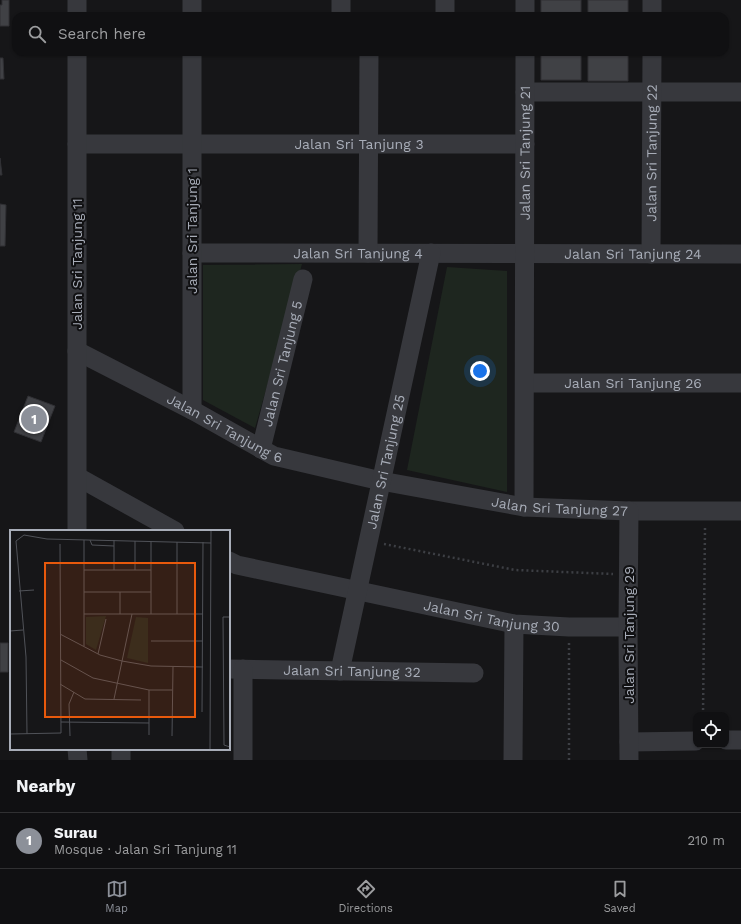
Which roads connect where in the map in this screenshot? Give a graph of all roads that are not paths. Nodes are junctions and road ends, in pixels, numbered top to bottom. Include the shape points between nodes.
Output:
1 (77, 0) edge
2 (192, 0) edge
3 (341, 0) edge
4 (445, 0) edge
5 (525, 0) edge
6 (652, 0) edge
7 (77, 12) edge
8 (192, 12) edge
9 (341, 12) edge
10 (445, 12) edge
11 (525, 12) edge
12 (652, 12) edge
13 (77, 56) edge
14 (192, 56) edge
15 (369, 56) edge
16 (525, 56) edge
17 (652, 56) edge
18 (525, 92) junction
19 (652, 92) junction
20 (741, 92) edge
21 (77, 144) junction
22 (192, 144) junction
23 (368, 144) junction
24 (525, 144) junction
25 (192, 253) junction
26 (368, 253) junction
27 (431, 253) junction
28 (525, 254) junction
29 (651, 254) junction
30 (741, 254) edge
31 (303, 279) dead end
32 (77, 351) junction
33 (525, 383) junction
34 (741, 383) edge
35 (192, 410) junction
36 (261, 449) junction
37 (78, 477) junction
38 (381, 481) junction
39 (524, 507) junction
40 (629, 510) junction
41 (741, 511) edge
42 (77, 530) edge
43 (173, 530) edge
44 (230, 562) edge
45 (358, 589) junction
46 (514, 624) junction
47 (628, 627) junction
48 (236, 669) edge
49 (340, 671) junction
50 (474, 673) dead end
51 (729, 740) edge
52 (741, 740) edge
53 (693, 741) edge
54 (77, 750) edge
55 (629, 751) edge
56 (78, 760) edge
57 (243, 760) edge
58 (513, 760) edge

1 - 7 street
2 - 8 street
3 - 9 street
4 - 10 street
5 - 11 street
6 - 12 street
13 - 21 street, Jalan Sri Tanjung 11
14 - 22 street, Jalan Sri Tanjung 1
15 - 23 street
16 - 18 street, Jalan Sri Tanjung 21
17 - 19 street, Jalan Sri Tanjung 22
18 - 19 street
18 - 24 street, Jalan Sri Tanjung 21
19 - 20 street
19 - 29 street, Jalan Sri Tanjung 22
21 - 22 street, Jalan Sri Tanjung 3
21 - 32 street, Jalan Sri Tanjung 11
22 - 23 street, Jalan Sri Tanjung 3
22 - 25 street, Jalan Sri Tanjung 1
23 - 24 street, Jalan Sri Tanjung 3
23 - 26 street
24 - 28 street, Jalan Sri Tanjung 21
25 - 26 street, Jalan Sri Tanjung 4
25 - 35 street, Jalan Sri Tanjung 1
26 - 27 street, Jalan Sri Tanjung 4
27 - 28 street, Jalan Sri Tanjung 4
27 - 38 street, Jalan Sri Tanjung 25
28 - 29 street, Jalan Sri Tanjung 24
28 - 33 street, Jalan Sri Tanjung 21
29 - 30 street, Jalan Sri Tanjung 24
31 - 36 street, Jalan Sri Tanjung 5
32 - 35 street, Jalan Sri Tanjung 6
32 - 37 street, Jalan Sri Tanjung 11
33 - 34 street, Jalan Sri Tanjung 26
33 - 39 street, Jalan Sri Tanjung 21
35 - 36 street, Jalan Sri Tanjung 6
36 - 38 street, Jalan Sri Tanjung 6 via 274,456
37 - 42 street, Jalan Sri Tanjung 11
37 - 43 street
38 - 39 street, Jalan Sri Tanjung 27
38 - 45 street, Jalan Sri Tanjung 25
39 - 40 street, Jalan Sri Tanjung 27
40 - 41 street, Jalan Sri Tanjung 27
40 - 47 street, Jalan Sri Tanjung 29
44 - 45 street, Jalan Sri Tanjung 30 via 236,565
45 - 46 street, Jalan Sri Tanjung 30
45 - 49 street, Jalan Sri Tanjung 25
46 - 47 street, Jalan Sri Tanjung 30
46 - 58 street
47 - 55 street, Jalan Sri Tanjung 29
48 - 49 street, Jalan Sri Tanjung 32
48 - 57 street
49 - 50 street, Jalan Sri Tanjung 32
51 - 52 street
53 - 55 street
54 - 56 street

